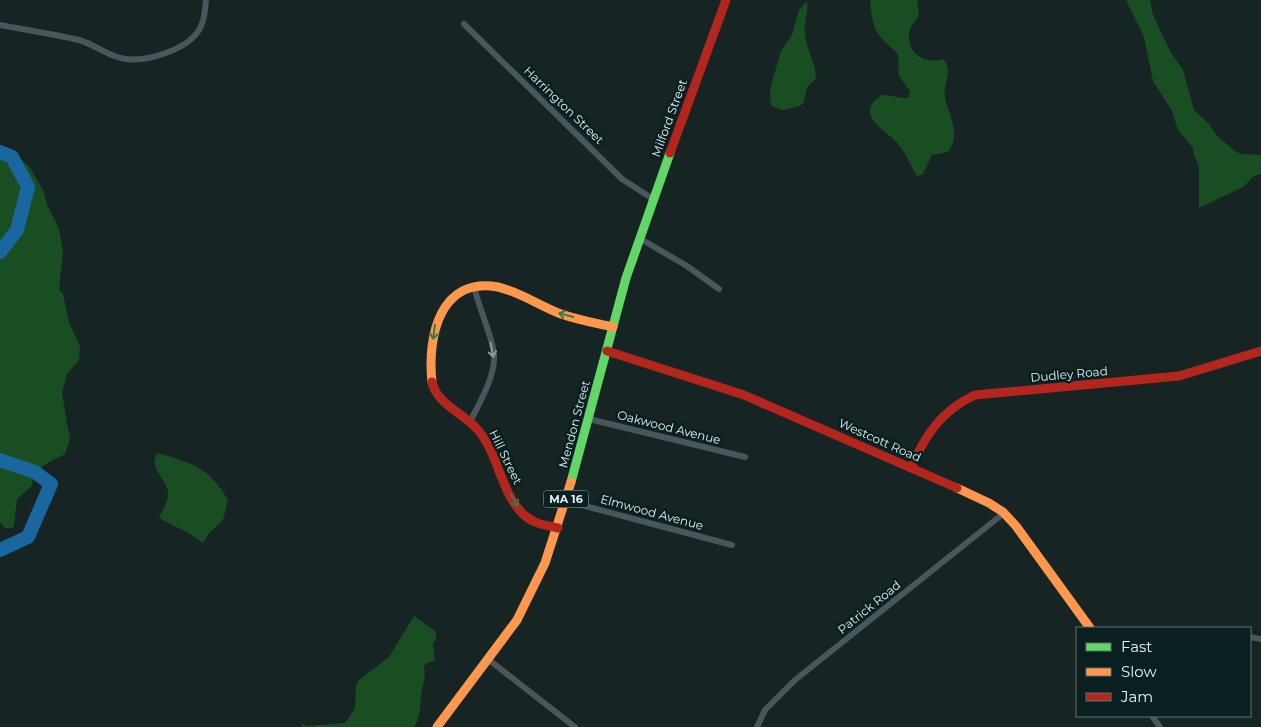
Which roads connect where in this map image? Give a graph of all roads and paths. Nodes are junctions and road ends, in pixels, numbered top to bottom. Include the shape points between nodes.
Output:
1 (206, 0) edge
2 (726, 0) edge
3 (464, 24) dead end
4 (0, 25) edge
5 (652, 199) junction
6 (638, 241) junction
7 (474, 286) junction
8 (719, 289) dead end
9 (613, 328) junction
10 (1261, 350) edge
11 (607, 351) junction
12 (589, 418) junction
13 (470, 422) junction
14 (745, 458) dead end
15 (911, 468) junction
16 (566, 501) junction
17 (1004, 513) junction
18 (558, 528) junction
19 (732, 545) dead end
20 (1089, 627) edge
21 (489, 660) junction
22 (437, 727) edge
23 (574, 727) edge
24 (757, 727) edge

1 - 4 street via 204,19 194,36 162,54 143,59 116,57 92,44
2 - 5 street, Milford Street / MA 16
3 - 5 street, Harrington Street via 622,178
5 - 6 street, Milford Street / MA 16
6 - 8 street via 687,266
6 - 9 street, Mendon Street / MA 16
9 -> 7 street via 556,312 502,288
7 -> 13 street via 494,361 488,386
7 -> 13 street, Hill Street via 456,295 440,311 434,330 432,355 432,385 436,393
9 - 11 street, Mendon Street / MA 16
10 - 15 street, Dudley Road via 1172,377 975,395 956,404 937,420 921,444
11 - 12 street, Mendon Street / MA 16
11 - 15 street, Westcott Road via 744,395
12 - 14 street, Oakwood Avenue
12 - 16 street, Mendon Street / MA 16
13 -> 18 street, Hill Street via 483,437 520,510 532,521
15 - 17 street, Westcott Road
16 - 18 street, Mendon Street / MA 16
16 - 19 street, Elmwood Avenue
17 - 20 street, Westcott Road
17 - 24 street, Patrick Road via 794,680 765,710
18 - 21 street, Mendon Street / MA 16 via 534,588 517,620
21 - 22 street, Mendon Street / MA 16
21 - 23 street

